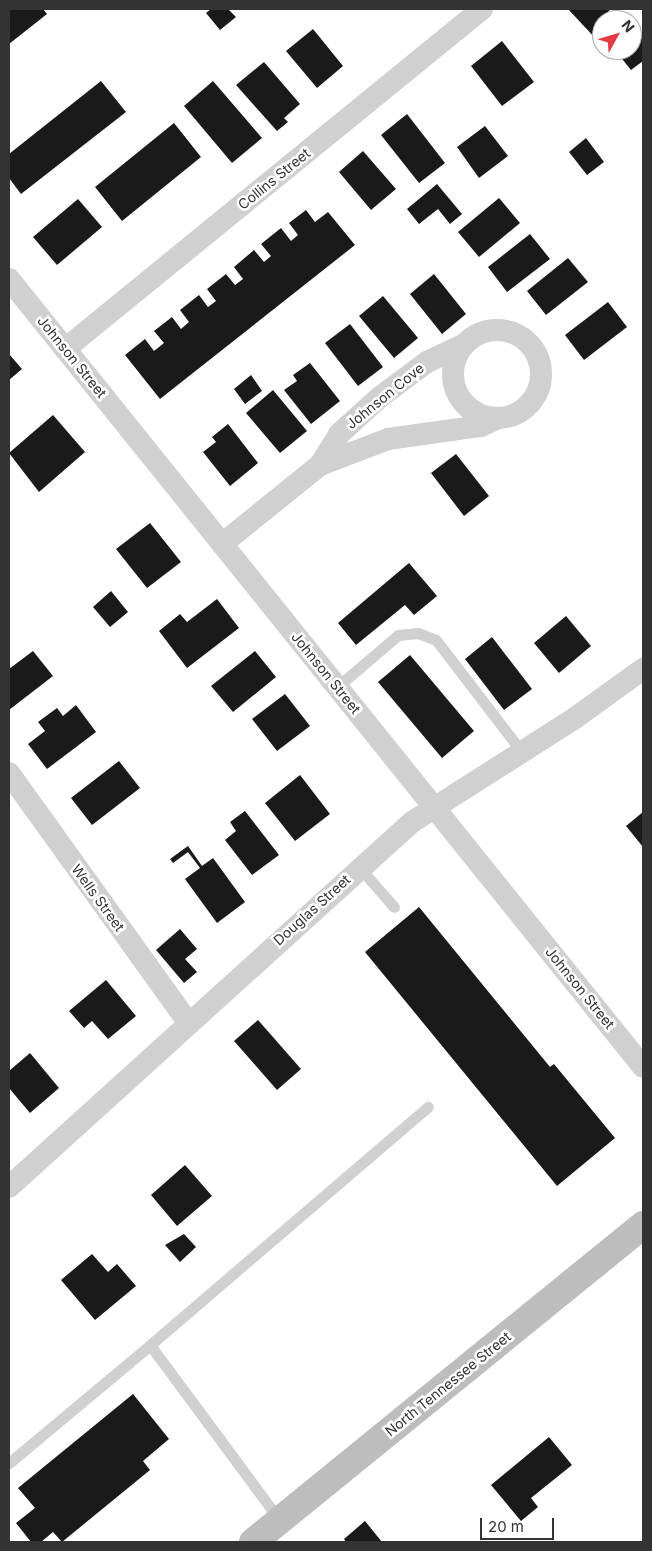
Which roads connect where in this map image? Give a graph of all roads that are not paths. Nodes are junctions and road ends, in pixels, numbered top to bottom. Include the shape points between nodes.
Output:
1 (482, 9) edge
2 (9, 279) edge
3 (464, 344) junction
4 (66, 349) junction
5 (498, 418) junction
6 (320, 464) junction
7 (222, 544) junction
8 (643, 669) edge
9 (337, 687) junction
10 (522, 752) junction
11 (9, 773) edge
12 (434, 806) junction
13 (359, 867) junction
14 (394, 907) dead end
15 (188, 1022) junction
16 (643, 1067) edge
17 (428, 1107) dead end
18 (10, 1184) edge
19 (643, 1225) edge
20 (150, 1345) junction
21 (9, 1463) edge
22 (280, 1521) junction
23 (253, 1542) edge

1 - 4 street, Collins Street
2 - 4 street, Johnson Street
3 - 5 street via 452,375 456,392 466,406
3 - 5 street, Johnson Cove via 479,334 504,331 527,342 537,356 541,373 534,397 515,414
3 - 6 street, Johnson Cove via 427,362 380,397 339,434
4 - 7 street, Johnson Street
5 - 6 street, Johnson Cove via 481,426 388,439
6 - 7 street, Johnson Cove
7 - 9 street, Johnson Street
8 - 10 street, Douglas Street
9 - 10 lane via 398,635 418,633 436,640
9 - 12 street, Johnson Street
10 - 12 street, Douglas Street
11 - 15 street, Wells Street
12 - 13 street, Douglas Street
12 - 16 street, Johnson Street
13 - 14 lane
13 - 15 street, Douglas Street
15 - 18 street, Douglas Street
17 - 20 lane
19 - 22 main road, North Tennessee Street
20 - 21 lane
20 - 22 lane
22 - 23 main road, North Tennessee Street

